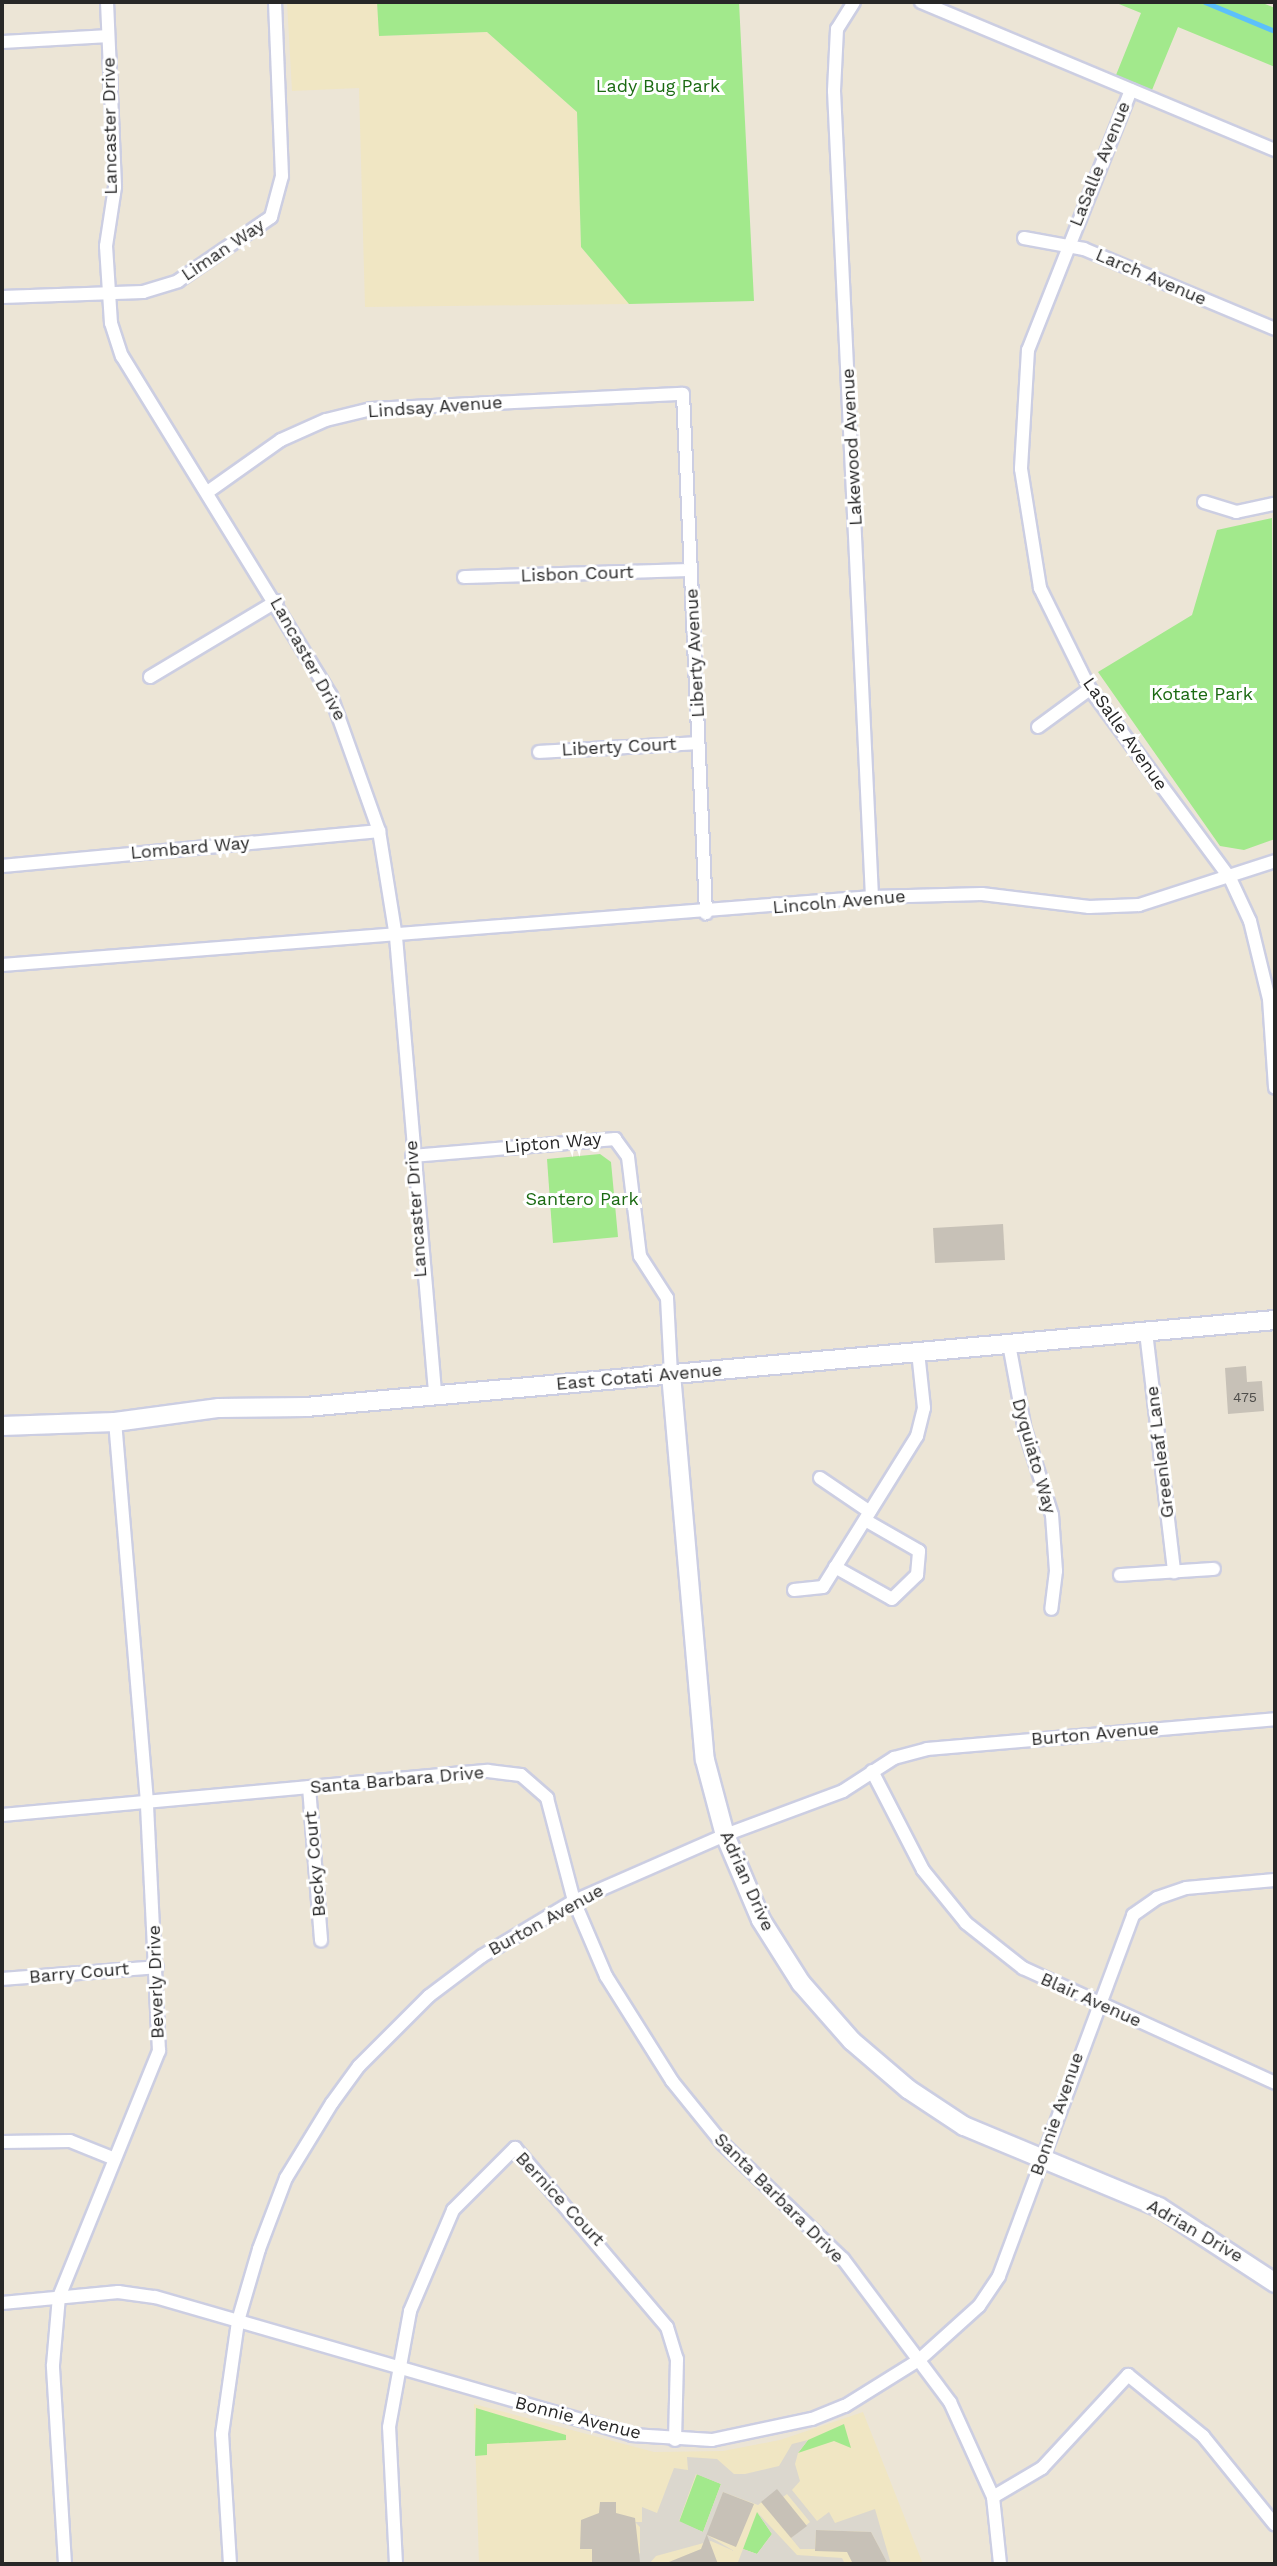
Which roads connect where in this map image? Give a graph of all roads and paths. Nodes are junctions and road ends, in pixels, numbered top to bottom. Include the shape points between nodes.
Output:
1 (107, 2) edge
2 (275, 2) edge
3 (854, 2) edge
4 (920, 2) edge
5 (108, 36) junction
6 (2, 42) edge
7 (1131, 90) junction
8 (1275, 150) edge
9 (1024, 238) dead end
10 (1068, 244) junction
11 (109, 294) junction
12 (2, 297) edge
13 (1275, 329) edge
14 (683, 394) joint
15 (209, 491) junction
16 (1205, 502) dead end
17 (1275, 503) edge
18 (691, 570) junction
19 (464, 577) dead end
20 (277, 601) junction
21 (150, 677) dead end
22 (1090, 689) junction
23 (1038, 727) dead end
24 (698, 743) junction
25 (539, 752) dead end
26 (379, 831) junction
27 (1275, 862) edge
28 (2, 866) edge
29 (1230, 878) junction
30 (872, 897) junction
31 (706, 913) junction
32 (396, 937) junction
33 (2, 965) edge
34 (1275, 1088) edge
35 (412, 1156) junction
36 (1275, 1320) edge
37 (1146, 1332) junction
38 (1009, 1344) junction
39 (918, 1352) junction
40 (671, 1374) junction
41 (435, 1395) junction
42 (115, 1422) junction
43 (2, 1426) edge
44 (820, 1478) dead end
45 (867, 1516) junction
46 (835, 1567) junction
47 (1214, 1569) dead end
48 (1174, 1572) junction
49 (1121, 1575) dead end
50 (794, 1590) dead end
51 (1051, 1609) dead end
52 (1275, 1719) edge
53 (872, 1771) junction
54 (309, 1787) junction
55 (147, 1802) junction
56 (2, 1815) edge
57 (724, 1835) junction
58 (1275, 1880) edge
59 (574, 1901) junction
60 (321, 1941) dead end
61 (157, 1967) junction
62 (2, 1979) edge
63 (1096, 2005) junction
64 (1275, 2083) edge
65 (2, 2142) edge
66 (115, 2159) junction
67 (1041, 2161) junction
68 (1275, 2283) edge
69 (59, 2297) junction
70 (2, 2303) edge
71 (238, 2321) junction
72 (919, 2360) junction
73 (397, 2369) junction
74 (675, 2440) junction
75 (993, 2497) junction
76 (1275, 2525) edge
77 (65, 2564) edge
78 (230, 2564) edge
79 (396, 2564) edge
80 (1000, 2564) edge

1 - 5 street, Lancaster Drive
2 - 11 street, Liman Way via 282,176 271,217 178,281
3 - 30 street, Lakewood Avenue via 836,29 834,91
4 - 7 street
5 - 6 street
5 - 11 street, Lancaster Drive via 114,187 106,246
7 - 8 street
7 - 10 street, LaSalle Avenue
9 - 10 street, Larch Avenue
10 - 13 street, Larch Avenue
10 - 22 street, LaSalle Avenue via 1028,349 1021,468 1040,588
11 - 12 street, Liman Way
11 - 15 street, Lancaster Drive via 121,356
14 - 15 street, Lindsay Avenue via 372,409 326,420 281,440
14 - 18 street, Liberty Avenue
15 - 20 street, Lancaster Drive
16 - 17 street via 1236,512
18 - 19 street, Lisbon Court
18 - 24 street, Liberty Avenue
20 - 21 street
20 - 26 street, Lancaster Drive via 341,718
22 - 23 street
22 - 29 street, LaSalle Avenue
24 - 25 street, Liberty Court
24 - 31 street, Liberty Avenue
26 - 28 street, Lombard Way
26 - 32 street, Lancaster Drive
27 - 29 street, Lincoln Avenue
29 - 30 street, Lincoln Avenue via 1139,905 1089,908 982,894
29 - 34 street, LaSalle Avenue via 1262,966
30 - 31 street, Lincoln Avenue
31 - 32 street, Lincoln Avenue
32 - 33 street, Lincoln Avenue
32 - 35 street, Lancaster Drive
35 - 40 street, Lipton Way via 615,1139 628,1157 640,1255 667,1298
35 - 41 street, Lancaster Drive
36 - 37 main road, East Cotati Avenue
37 - 38 main road, East Cotati Avenue
37 - 48 street, Greenleaf Lane
38 - 39 main road, East Cotati Avenue
38 - 51 street, Dyquiato Way via 1025,1430 1052,1515 1056,1561
39 - 40 main road, East Cotati Avenue
39 - 45 street via 923,1421
40 - 41 main road, East Cotati Avenue
40 - 57 main road, Adrian Drive via 705,1760
41 - 42 main road, East Cotati Avenue via 219,1408
42 - 43 main road, East Cotati Avenue
42 - 55 street, Beverly Drive
44 - 45 street
45 - 46 street
45 - 46 street via 919,1551 917,1575 892,1599
46 - 50 street via 822,1587
47 - 48 street
48 - 49 street
52 - 53 street, Burton Avenue via 927,1749 894,1758
53 - 57 street, Burton Avenue via 843,1791
53 - 63 street, Blair Avenue via 923,1870 966,1923 1023,1968
54 - 55 street, Santa Barbara Drive
54 - 59 street, Santa Barbara Drive via 488,1771 521,1775 547,1798
54 - 60 street, Becky Court
55 - 56 street, Santa Barbara Drive
55 - 61 street, Beverly Drive
57 - 59 street, Burton Avenue
57 - 67 main road, Adrian Drive via 761,1920 801,1983 852,2041 908,2089 964,2126
58 - 63 street, Bonnie Avenue via 1186,1888 1157,1898 1133,1915
59 - 71 street, Burton Avenue via 482,1956 429,1996 359,2066 286,2178
59 - 72 street, Santa Barbara Drive via 606,1976 671,2081 723,2144 843,2259
61 - 62 street, Barry Court
61 - 66 street, Beverly Drive via 159,2051
63 - 64 street, Blair Avenue via 1188,2040
63 - 67 street, Bonnie Avenue
65 - 66 street via 70,2141
66 - 69 street, Beverly Drive
67 - 68 main road, Adrian Drive via 1158,2207
67 - 72 street, Bonnie Avenue via 999,2276 979,2306
69 - 70 street, Bonnie Avenue
69 - 71 street, Bonnie Avenue via 118,2292 155,2297
69 - 77 street, Beverly Drive via 53,2365
71 - 73 street, Bonnie Avenue
71 - 78 street, Burton Avenue via 222,2434
72 - 74 street, Bonnie Avenue via 845,2406 812,2419 745,2437
72 - 75 street, Santa Barbara Drive via 971,2439
73 - 74 street, Bonnie Avenue via 610,2429
73 - 74 street, Bernice Court via 410,2311 453,2210 515,2148 667,2327 677,2359
73 - 79 street via 389,2427
75 - 76 street via 1042,2468 1128,2375 1203,2436
75 - 80 street, Santa Barbara Drive

